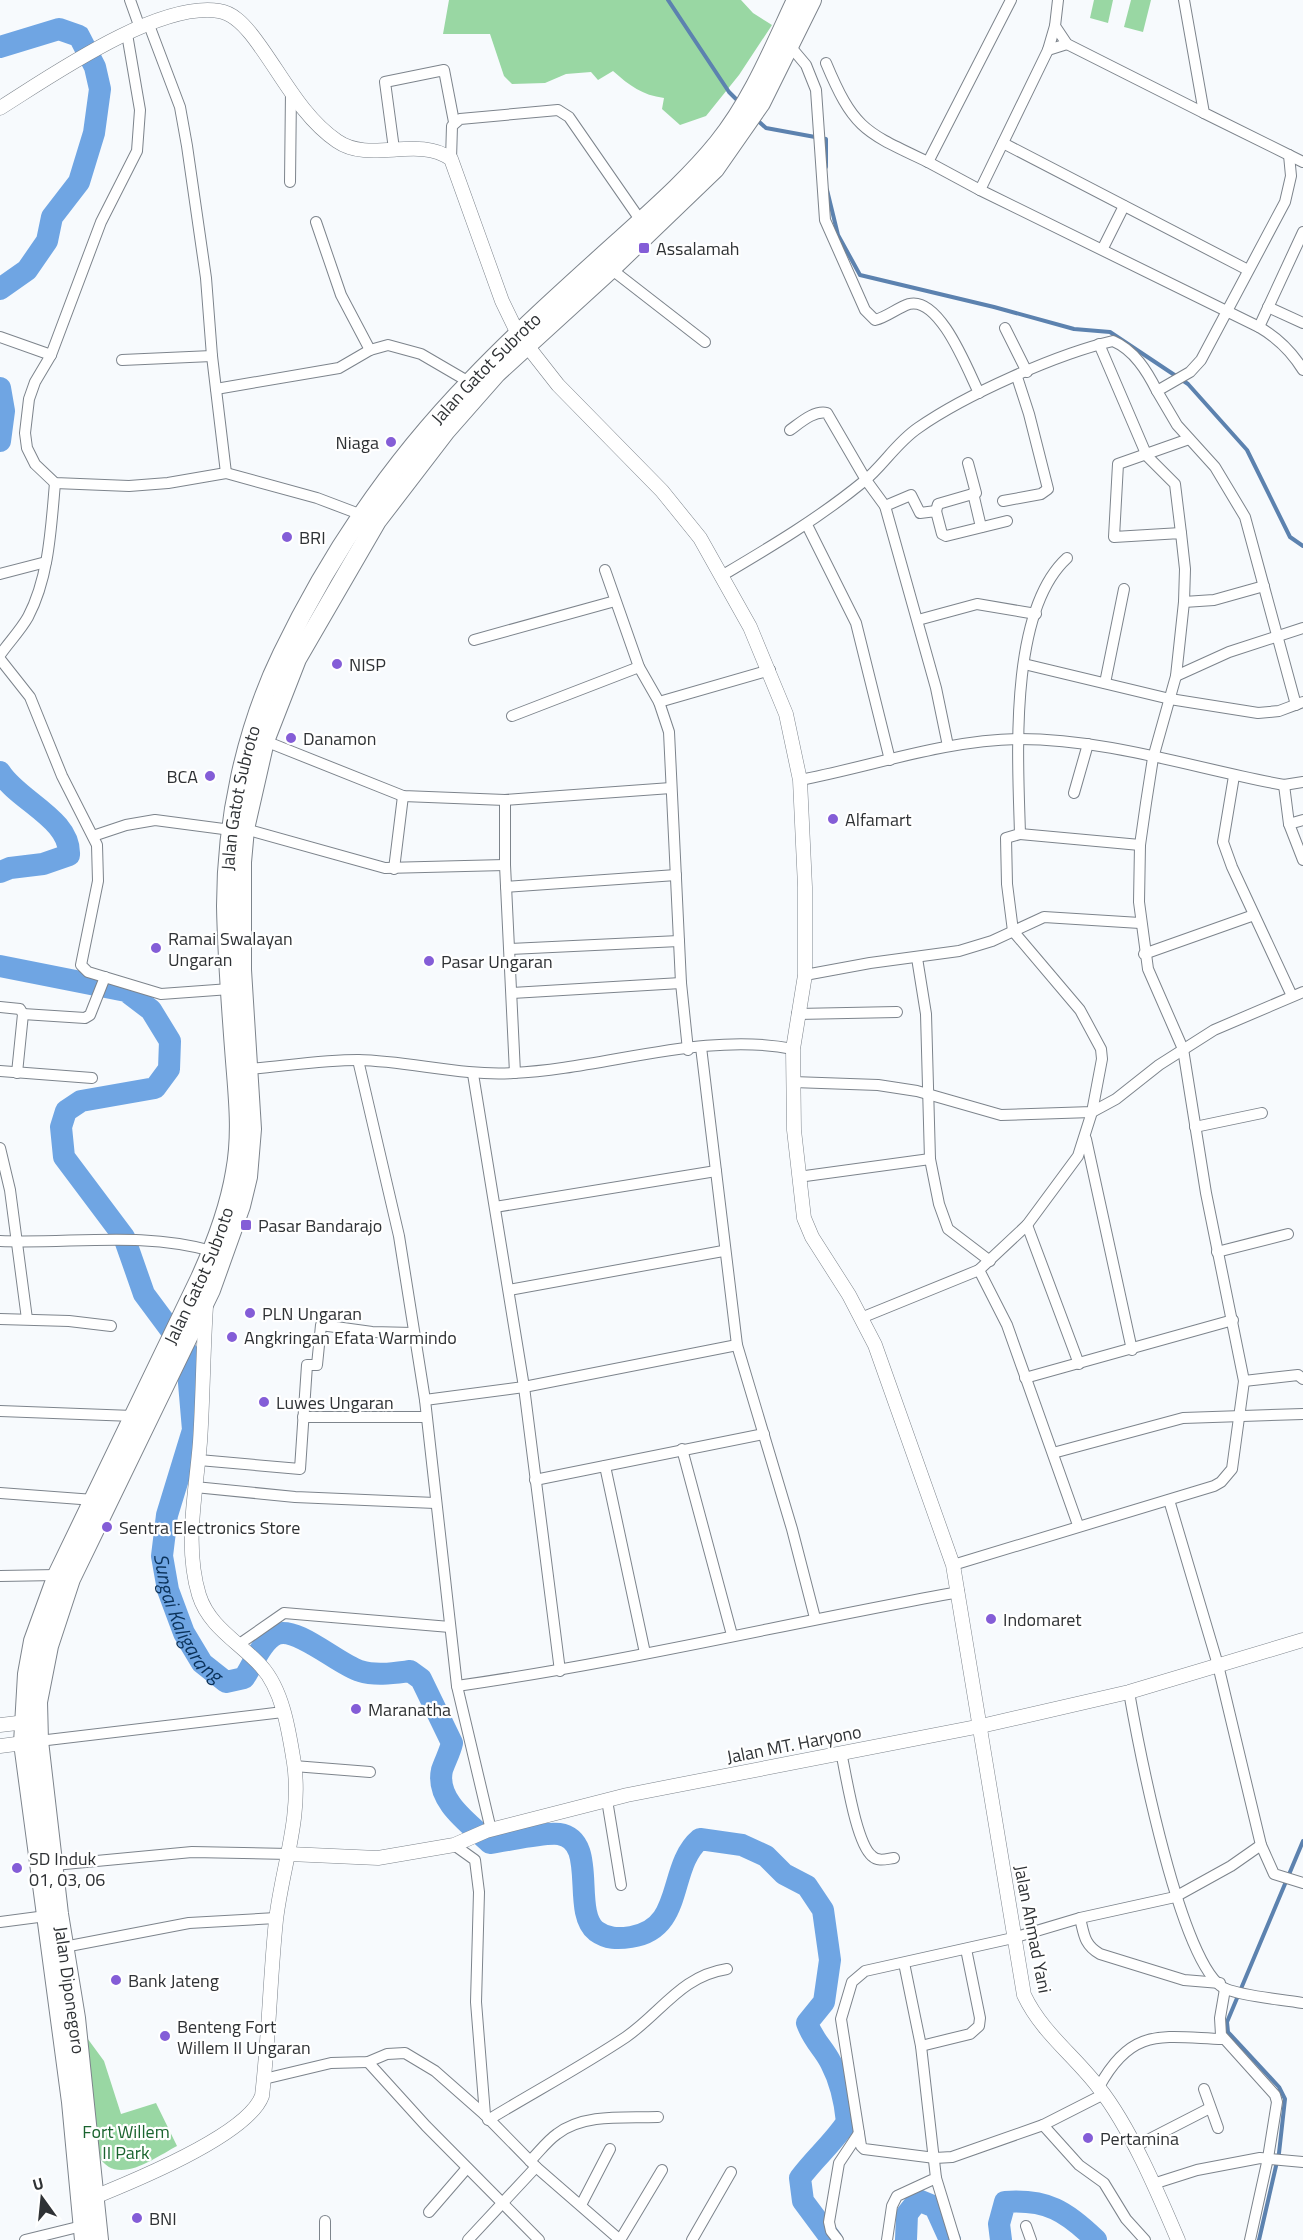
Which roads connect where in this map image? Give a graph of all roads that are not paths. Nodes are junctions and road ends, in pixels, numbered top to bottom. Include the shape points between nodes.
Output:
1 (130, 0) edge
2 (796, 0) edge
3 (812, 0) edge
4 (1011, 0) edge
5 (1058, 0) edge
6 (1185, 0) edge
7 (1055, 26) junction
8 (139, 29) junction
9 (1067, 44) junction
10 (790, 46) junction
11 (1048, 50) junction
12 (826, 63) dead end
13 (291, 90) junction
14 (755, 100) junction
15 (0, 108) edge
16 (1204, 112) junction
17 (745, 117) junction
18 (454, 122) junction
19 (1003, 143) junction
20 (394, 149) junction
21 (1289, 155) junction
22 (452, 159) junction
23 (928, 162) junction
24 (1303, 162) edge
25 (290, 182) dead end
26 (980, 190) junction
27 (1124, 206) junction
28 (641, 221) junction
29 (316, 222) dead end
30 (1303, 232) edge
31 (1103, 248) junction
32 (611, 269) junction
33 (1248, 270) junction
34 (1268, 307) junction
35 (1228, 311) junction
36 (1303, 323) edge
37 (1259, 327) junction
38 (1005, 328) dead end
39 (0, 337) edge
40 (522, 340) junction
41 (705, 342) dead end
42 (1096, 345) junction
43 (370, 350) junction
44 (51, 355) junction
45 (212, 356) junction
46 (122, 360) dead end
47 (1303, 370) edge
48 (1028, 372) junction
49 (1017, 377) junction
50 (470, 382) junction
51 (216, 388) junction
52 (1157, 391) junction
53 (979, 393) junction
54 (790, 430) dead end
55 (1189, 439) junction
56 (1147, 456) junction
57 (968, 462) dead end
58 (226, 473) junction
59 (866, 480) junction
60 (55, 483) junction
61 (973, 493) junction
62 (1003, 501) dead end
63 (885, 506) junction
64 (936, 511) junction
65 (362, 514) junction
66 (1007, 521) dead end
67 (807, 525) junction
68 (981, 527) junction
69 (1181, 533) junction
70 (1067, 558) dead end
71 (46, 562) junction
72 (605, 570) dead end
73 (0, 574) edge
74 (723, 575) junction
75 (1264, 586) junction
76 (1124, 589) dead end
77 (615, 601) junction
78 (1184, 602) junction
79 (1036, 614) junction
80 (918, 620) junction
81 (1303, 628) edge
82 (1279, 638) junction
83 (474, 640) dead end
84 (0, 657) edge
85 (1024, 664) junction
86 (639, 667) junction
87 (770, 669) junction
88 (1176, 676) junction
89 (1105, 683) junction
90 (1170, 699) junction
91 (658, 702) junction
92 (1300, 704) edge
93 (512, 717) dead end
94 (1018, 739) junction
95 (265, 741) junction
96 (1088, 744) junction
97 (948, 746) junction
98 (1153, 758) junction
99 (890, 760) junction
100 (1234, 776) junction
101 (800, 780) junction
102 (1303, 782) edge
103 (1284, 785) junction
104 (671, 788) junction
105 (1074, 793) dead end
106 (403, 795) junction
107 (505, 800) junction
108 (1303, 820) edge
109 (1289, 824) junction
110 (238, 830) junction
111 (1020, 834) junction
112 (93, 836) junction
113 (1140, 845) junction
114 (1303, 860) edge
115 (505, 865) junction
116 (394, 869) junction
117 (676, 876) junction
118 (506, 887) junction
119 (1254, 915) junction
120 (1140, 923) junction
121 (1013, 931) junction
122 (679, 941) junction
123 (510, 949) junction
124 (1144, 954) junction
125 (917, 958) junction
126 (805, 975) junction
127 (105, 977) junction
128 (681, 983) junction
129 (230, 989) junction
130 (1303, 992) edge
131 (512, 993) junction
132 (1292, 996) junction
133 (0, 1006) edge
134 (897, 1012) dead end
135 (23, 1014) junction
136 (798, 1014) junction
137 (701, 1047) junction
138 (1183, 1048) junction
139 (793, 1049) junction
140 (688, 1050) junction
141 (358, 1060) junction
142 (249, 1069) junction
143 (0, 1071) edge
144 (17, 1073) junction
145 (515, 1073) junction
146 (473, 1074) junction
147 (93, 1078) dead end
148 (793, 1082) junction
149 (930, 1094) junction
150 (1092, 1112) junction
151 (1262, 1113) dead end
152 (1195, 1127) junction
153 (1086, 1139) junction
154 (0, 1148) edge
155 (930, 1159) junction
156 (716, 1171) junction
157 (798, 1177) junction
158 (495, 1207) junction
159 (1028, 1225) junction
160 (1288, 1234) dead end
161 (0, 1241) edge
162 (16, 1242) junction
163 (212, 1251) junction
164 (723, 1251) junction
165 (1217, 1252) junction
166 (990, 1261) junction
167 (979, 1270) junction
168 (509, 1290) junction
169 (206, 1301) junction
170 (861, 1318) junction
171 (0, 1319) edge
172 (27, 1319) junction
173 (1233, 1320) junction
174 (111, 1326) dead end
175 (413, 1333) junction
176 (737, 1345) junction
177 (1132, 1350) junction
178 (1079, 1364) junction
179 (163, 1371) junction
180 (1025, 1378) junction
181 (1303, 1379) edge
182 (1244, 1381) junction
183 (524, 1387) junction
184 (425, 1400) junction
185 (0, 1411) edge
186 (1303, 1414) edge
187 (133, 1416) junction
188 (1240, 1416) junction
189 (303, 1417) junction
190 (426, 1417) junction
191 (764, 1434) junction
192 (682, 1449) junction
193 (1053, 1453) junction
194 (199, 1460) junction
195 (605, 1466) junction
196 (535, 1480) junction
197 (195, 1487) junction
198 (0, 1492) edge
199 (93, 1500) junction
200 (1169, 1500) junction
201 (435, 1503) junction
202 (1078, 1525) junction
203 (953, 1565) junction
204 (57, 1575) junction
205 (0, 1576) edge
206 (959, 1592) junction
207 (815, 1618) junction
208 (450, 1627) junction
209 (732, 1635) junction
210 (1303, 1640) edge
211 (242, 1648) junction
212 (645, 1653) junction
213 (1218, 1665) junction
214 (560, 1671) junction
215 (457, 1686) junction
216 (1129, 1692) junction
217 (283, 1712) junction
218 (30, 1721) junction
219 (0, 1725) edge
220 (981, 1726) junction
221 (31, 1742) junction
222 (0, 1746) edge
223 (842, 1752) junction
224 (294, 1766) junction
225 (370, 1772) dead end
226 (608, 1800) junction
227 (489, 1830) junction
228 (454, 1845) junction
229 (1261, 1845) junction
230 (289, 1854) junction
231 (894, 1858) dead end
232 (54, 1865) junction
233 (1298, 1883) edge
234 (621, 1885) dead end
235 (1175, 1897) junction
236 (46, 1916) junction
237 (276, 1918) junction
238 (1080, 1918) junction
239 (0, 1922) edge
240 (1013, 1938) junction
241 (64, 1947) junction
242 (966, 1949) junction
243 (903, 1963) junction
244 (727, 1969) dead end
245 (1226, 1987) junction
246 (1303, 2003) edge
247 (1223, 2039) junction
248 (921, 2046) junction
249 (368, 2062) junction
250 (264, 2079) junction
251 (1204, 2090) dead end
252 (1101, 2091) junction
253 (1210, 2108) junction
254 (486, 2117) junction
255 (658, 2117) dead end
256 (1043, 2125) junction
257 (1218, 2128) dead end
258 (859, 2133) junction
259 (1134, 2146) junction
260 (610, 2149) dead end
261 (935, 2158) junction
262 (1274, 2159) junction
263 (1303, 2162) edge
264 (533, 2164) junction
265 (467, 2168) junction
266 (662, 2170) dead end
267 (730, 2172) dead end
268 (936, 2178) junction
269 (1153, 2184) junction
270 (88, 2200) junction
271 (502, 2202) junction
272 (581, 2205) junction
273 (429, 2212) dead end
274 (325, 2221) dead end
275 (1026, 2226) dead end
276 (91, 2232) edge
277 (537, 2239) edge
278 (25, 2240) edge
279 (325, 2240) edge
280 (468, 2240) edge
281 (692, 2240) edge
282 (838, 2240) edge
283 (887, 2240) edge
284 (955, 2240) edge
285 (1031, 2240) edge
286 (1145, 2240) edge
287 (1178, 2240) edge
288 (1250, 2240) edge

1 - 8 street
2 - 14 highway, Jalan Gatot Subroto
3 - 10 highway, Jalan Gatot Subroto
4 - 23 street
5 - 7 street
6 - 16 street
7 - 9 street
7 - 11 street
8 - 13 street via 198,11 231,15 252,35
8 - 15 street via 75,61
8 - 44 street via 137,151 101,222
8 - 45 street via 180,107 206,278
9 - 11 street
9 - 16 street
10 - 14 highway, Jalan Gatot Subroto
10 - 53 street via 812,76 818,104 825,220 865,310 875,320 909,304 929,308 942,320
11 - 19 street
12 - 23 street via 844,104 861,126
13 - 20 street via 311,117 343,145
13 - 25 street
14 - 17 highway, Jalan Gatot Subroto
16 - 21 street
17 - 28 highway, Jalan Gatot Subroto
17 - 32 highway, Jalan Gatot Subroto via 715,169
18 - 20 street via 444,70 385,82
18 - 22 street
18 - 28 street via 501,114 564,112
19 - 26 street
19 - 27 street
20 - 22 street via 434,150
21 - 24 street
21 - 33 street via 1291,176 1285,202
22 - 40 street, Jalan Ahmad Yani via 502,301
23 - 26 street
26 - 31 street
27 - 31 street
27 - 33 street
28 - 40 highway, Jalan Gatot Subroto
29 - 43 street via 341,295
30 - 34 street
31 - 35 street
32 - 40 highway, Jalan Gatot Subroto
32 - 41 street
33 - 35 street
34 - 36 street
34 - 37 street
35 - 37 street
35 - 52 street via 1201,360 1190,372
37 - 47 street via 1293,354
38 - 48 street
39 - 44 street
40 - 50 highway, Jalan Gatot Subroto
40 - 74 street, Jalan Ahmad Yani via 558,385 675,506
40 - 95 highway, Jalan Gatot Subroto via 376,521 297,659
42 - 48 street
42 - 52 street via 1113,340 1123,345 1138,360
42 - 56 street
43 - 50 street via 388,345 407,349
43 - 51 street via 339,369
44 - 60 street via 29,399 25,433 30,456
45 - 46 street
45 - 51 street
48 - 49 street
49 - 53 street
49 - 62 street via 1048,489 1041,494
50 - 65 highway, Jalan Gatot Subroto via 408,453
51 - 58 street
52 - 55 street
53 - 59 street via 911,433
54 - 59 street via 809,417 826,412
55 - 56 street
55 - 75 street via 1215,467 1245,517
56 - 69 street via 1175,484
56 - 69 street via 1117,466 1114,537
57 - 61 street via 976,492
58 - 60 street via 129,486
58 - 65 street
59 - 63 street
59 - 67 street
60 - 71 street
61 - 64 street via 944,501
61 - 68 street
63 - 64 street via 910,495 920,513
63 - 80 street
64 - 68 street via 943,536
65 - 110 highway, Jalan Gatot Subroto via 277,665 244,763
66 - 68 street
67 - 74 street
67 - 99 street via 856,623
69 - 78 street
70 - 79 street via 1050,580
71 - 73 street
71 - 84 street via 28,616
72 - 77 street
74 - 87 street, Jalan Ahmad Yani
75 - 78 street via 1214,600
75 - 82 street
76 - 89 street
77 - 83 street
77 - 86 street
78 - 88 street
79 - 80 street via 976,604
79 - 85 street
80 - 97 street
81 - 82 street
82 - 88 street via 1229,652
82 - 92 street
84 - 112 street via 30,698 62,776
85 - 89 street
85 - 94 street
86 - 91 street
86 - 93 street
87 - 91 street
87 - 101 street, Jalan Ahmad Yani via 786,714
88 - 90 street
89 - 90 street
90 - 92 street via 1268,714
90 - 98 street
91 - 104 street via 669,732
94 - 96 street
94 - 97 street
94 - 111 street
95 - 106 street
95 - 110 highway, Jalan Gatot Subroto
96 - 98 street
96 - 105 street
97 - 99 street
98 - 100 street
98 - 113 street
99 - 101 street
100 - 103 street
100 - 119 street via 1223,842
101 - 126 street, Jalan Ahmad Yani
102 - 103 street
103 - 109 street
104 - 107 street
104 - 117 street
106 - 107 street
106 - 116 street
107 - 115 street
108 - 109 street
109 - 114 street
110 - 112 street via 155,820
110 - 116 street
110 - 129 highway, Jalan Gatot Subroto via 226,905
110 - 142 highway, Jalan Gatot Subroto
111 - 113 street
111 - 121 street via 1006,838
112 - 127 street via 99,855 98,882 80,962 88,972
113 - 120 street
115 - 116 street
115 - 118 street
117 - 118 street
117 - 122 street
118 - 123 street
119 - 124 street
119 - 132 street
120 - 121 street via 1044,917
120 - 124 street
121 - 125 street via 977,947
121 - 150 street via 1080,1010 1101,1049
122 - 123 street
122 - 128 street
123 - 131 street
124 - 138 street via 1157,994
125 - 126 street
125 - 149 street via 926,1014
126 - 136 street, Jalan Ahmad Yani
127 - 129 street via 161,994
127 - 135 street via 86,1018
128 - 131 street
128 - 140 street
129 - 163 highway, Jalan Gatot Subroto via 240,1112 238,1148 229,1197
130 - 132 street
131 - 145 street
132 - 138 street
133 - 135 street via 20,1009
134 - 136 street
135 - 144 street
136 - 139 street, Jalan Ahmad Yani
137 - 139 street via 752,1044
137 - 140 street
137 - 156 street
138 - 150 street via 1116,1099
138 - 152 street
139 - 148 street, Jalan Ahmad Yani
140 - 145 street
141 - 142 street
141 - 146 street
141 - 175 street via 399,1236
142 - 169 highway, Jalan Gatot Subroto via 252,1129 248,1177 228,1246
143 - 144 street
144 - 147 street
145 - 146 street
146 - 158 street
148 - 149 street via 878,1085
148 - 157 street, Jalan Ahmad Yani
149 - 150 street via 1001,1114
149 - 155 street
150 - 153 street
151 - 152 street
152 - 165 street
153 - 159 street via 1071,1168
153 - 177 street
154 - 162 street
155 - 157 street
155 - 166 street via 948,1229
156 - 158 street
156 - 164 street
157 - 170 street, Jalan Ahmad Yani via 807,1227
158 - 168 street
159 - 166 street
159 - 178 street
160 - 165 street
161 - 162 street
162 - 163 street via 130,1239 174,1242
162 - 172 street
163 - 179 highway, Jalan Gatot Subroto
164 - 168 street
164 - 176 street
165 - 173 street
166 - 167 street
167 - 170 street
167 - 180 street via 1007,1325
168 - 183 street
169 - 179 highway, Jalan Gatot Subroto
169 - 194 street
170 - 203 street, Jalan Ahmad Yani via 888,1377
171 - 172 street
172 - 174 street
173 - 177 street
173 - 182 street
175 - 184 street
175 - 189 street via 321,1325 317,1365 307,1365
176 - 183 street
176 - 191 street
177 - 178 street
178 - 180 street
179 - 187 highway, Jalan Gatot Subroto
179 - 218 highway, Jalan Gatot Subroto via 71,1579
180 - 193 street
181 - 182 street via 1298,1375
182 - 188 street
183 - 184 street
183 - 196 street
184 - 190 street
185 - 187 street
186 - 188 street
187 - 199 highway, Jalan Gatot Subroto
188 - 193 street via 1162,1422
188 - 200 street via 1234,1458 1227,1476 1214,1486
189 - 190 street
189 - 194 street via 300,1469
190 - 201 street
191 - 192 street
191 - 207 street
192 - 195 street
192 - 209 street
193 - 202 street
194 - 197 street
195 - 196 street
195 - 212 street
196 - 214 street
197 - 201 street via 295,1497
197 - 211 street via 191,1533 199,1595 219,1629
198 - 199 street
199 - 204 highway, Jalan Gatot Subroto
200 - 202 street
200 - 213 street
201 - 208 street
202 - 203 street
203 - 206 street, Jalan Ahmad Yani
204 - 205 street
204 - 218 highway, Jalan Gatot Subroto via 33,1641
206 - 207 street
206 - 220 street, Jalan Ahmad Yani
207 - 209 street
208 - 211 street via 284,1613
208 - 215 street
209 - 212 street
210 - 213 street, Jalan MT. Haryono
211 - 217 street via 262,1667
212 - 214 street
213 - 216 street, Jalan MT. Haryono
213 - 229 street
214 - 215 street
215 - 227 street
216 - 220 street, Jalan MT. Haryono
216 - 235 street
217 - 221 street
217 - 224 street
218 - 219 street
218 - 221 highway, Jalan Gatot Subroto
220 - 223 street, Jalan MT. Haryono
220 - 240 street, Jalan Ahmad Yani
221 - 222 street
221 - 232 highway, Jalan Diponegoro
221 - 236 highway, Jalan Diponegoro
223 - 226 street, Jalan MT. Haryono
223 - 231 street via 863,1842 872,1857
224 - 225 street
224 - 230 street
226 - 227 street, Jalan MT. Haryono
226 - 234 street
227 - 228 street, Jalan MT. Haryono
228 - 230 street, Jalan MT. Haryono via 378,1857
228 - 254 street via 475,1860 476,2002
229 - 233 street via 1270,1870 1282,1879
229 - 235 street
230 - 232 street via 192,1852
230 - 237 street
232 - 241 highway, Jalan Diponegoro
235 - 238 street
235 - 245 street via 1204,1965
236 - 239 street
236 - 270 highway, Jalan Diponegoro
237 - 241 street via 189,1923
237 - 250 street
238 - 240 street
238 - 245 street via 1089,1947 1100,1954 1184,1980
240 - 242 street
240 - 252 street, Jalan Ahmad Yani via 1024,1995 1032,2010
241 - 270 highway, Jalan Diponegoro via 76,2018
242 - 243 street
242 - 248 street via 979,2026 970,2034
243 - 248 street
243 - 258 street via 865,1971 856,1977 842,2008 841,2026
244 - 254 street via 702,1974 688,1982 629,2035
245 - 246 street
245 - 247 street via 1220,2025
247 - 252 street via 1152,2037 1118,2057
247 - 262 street via 1275,2095
248 - 261 street
249 - 250 street via 331,2063
249 - 254 street via 392,2053 405,2054 435,2071
249 - 265 street
250 - 270 street via 259,2102 234,2125 157,2172
251 - 253 street
252 - 256 street
252 - 259 street, Jalan Ahmad Yani
253 - 257 street
253 - 259 street
254 - 264 street
255 - 264 street via 587,2121 567,2128 556,2134
256 - 261 street via 968,2152
256 - 286 street via 1079,2165 1104,2183
258 - 261 street via 864,2149
258 - 282 street via 839,2163 829,2222
259 - 269 street, Jalan Ahmad Yani
260 - 272 street
261 - 268 street
262 - 263 street
262 - 269 street via 1197,2170
262 - 288 street
264 - 271 street
264 - 272 street
265 - 271 street
265 - 273 street
266 - 272 street via 620,2240
267 - 281 street
268 - 283 street via 897,2196
268 - 284 street
269 - 287 street, Jalan Ahmad Yani
270 - 276 highway, Jalan Diponegoro
271 - 277 street
271 - 280 street
274 - 279 street
275 - 285 street
276 - 278 street

